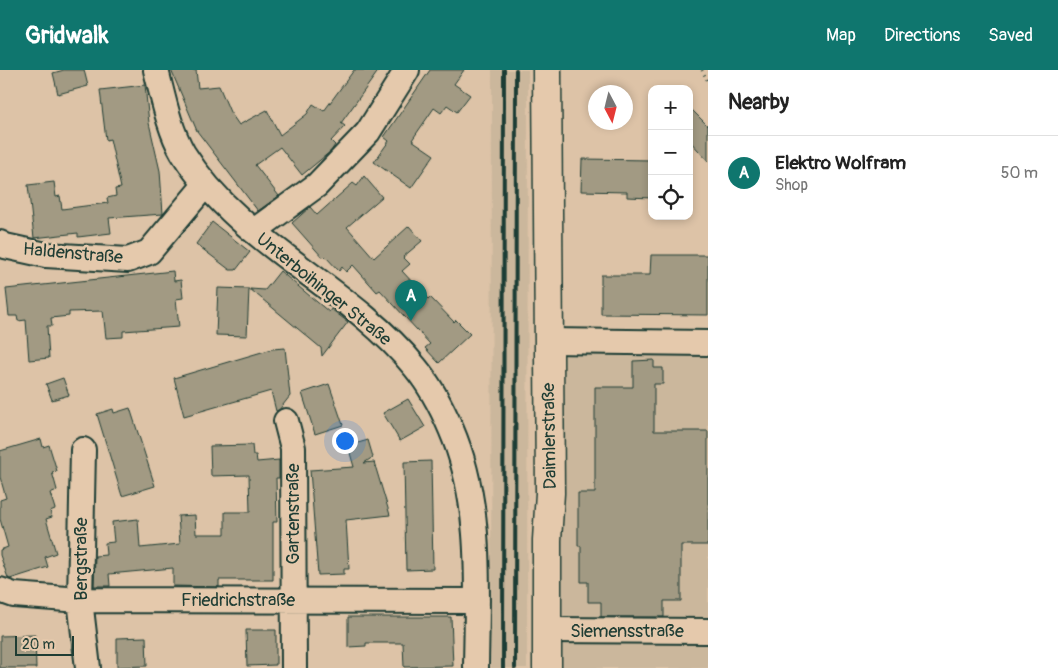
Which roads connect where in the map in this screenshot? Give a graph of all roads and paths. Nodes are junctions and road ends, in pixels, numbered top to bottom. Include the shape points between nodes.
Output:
1 (156, 70) edge
2 (407, 70) edge
3 (547, 70) edge
4 (702, 70) edge
5 (708, 82) edge
6 (206, 185) junction
7 (254, 232) junction
8 (2, 250) edge
9 (548, 341) junction
10 (708, 343) edge
11 (286, 421) dead end
12 (84, 450) dead end
13 (0, 590) edge
14 (80, 600) junction
15 (294, 600) junction
16 (477, 601) junction
17 (546, 630) junction
18 (708, 631) edge
19 (88, 668) edge
20 (294, 668) edge
21 (476, 668) edge
22 (547, 668) edge

1 - 6 street, Unterboihinger Straße via 182,151
2 - 7 street via 368,132 324,179
3 - 9 main road, Daimlerstraße
4 - 5 path
6 - 7 street, Unterboihinger Straße
6 - 8 street, Haldenstraße via 149,252 128,260
7 - 16 street, Unterboihinger Straße via 367,320 415,367 436,398 455,440 468,487 476,545
9 - 10 street
9 - 17 main road, Daimlerstraße via 550,493
11 - 15 street, Gartenstraße via 293,448
12 - 14 street, Bergstraße
13 - 14 street, Friedrichstraße via 14,595
14 - 15 street, Friedrichstraße
14 - 19 street, Bergstraße
15 - 16 street, Friedrichstraße
15 - 20 street, Gartenstraße
16 - 21 street, Unterboihinger Straße
17 - 18 street, Siemensstraße
17 - 22 main road, Daimlerstraße

